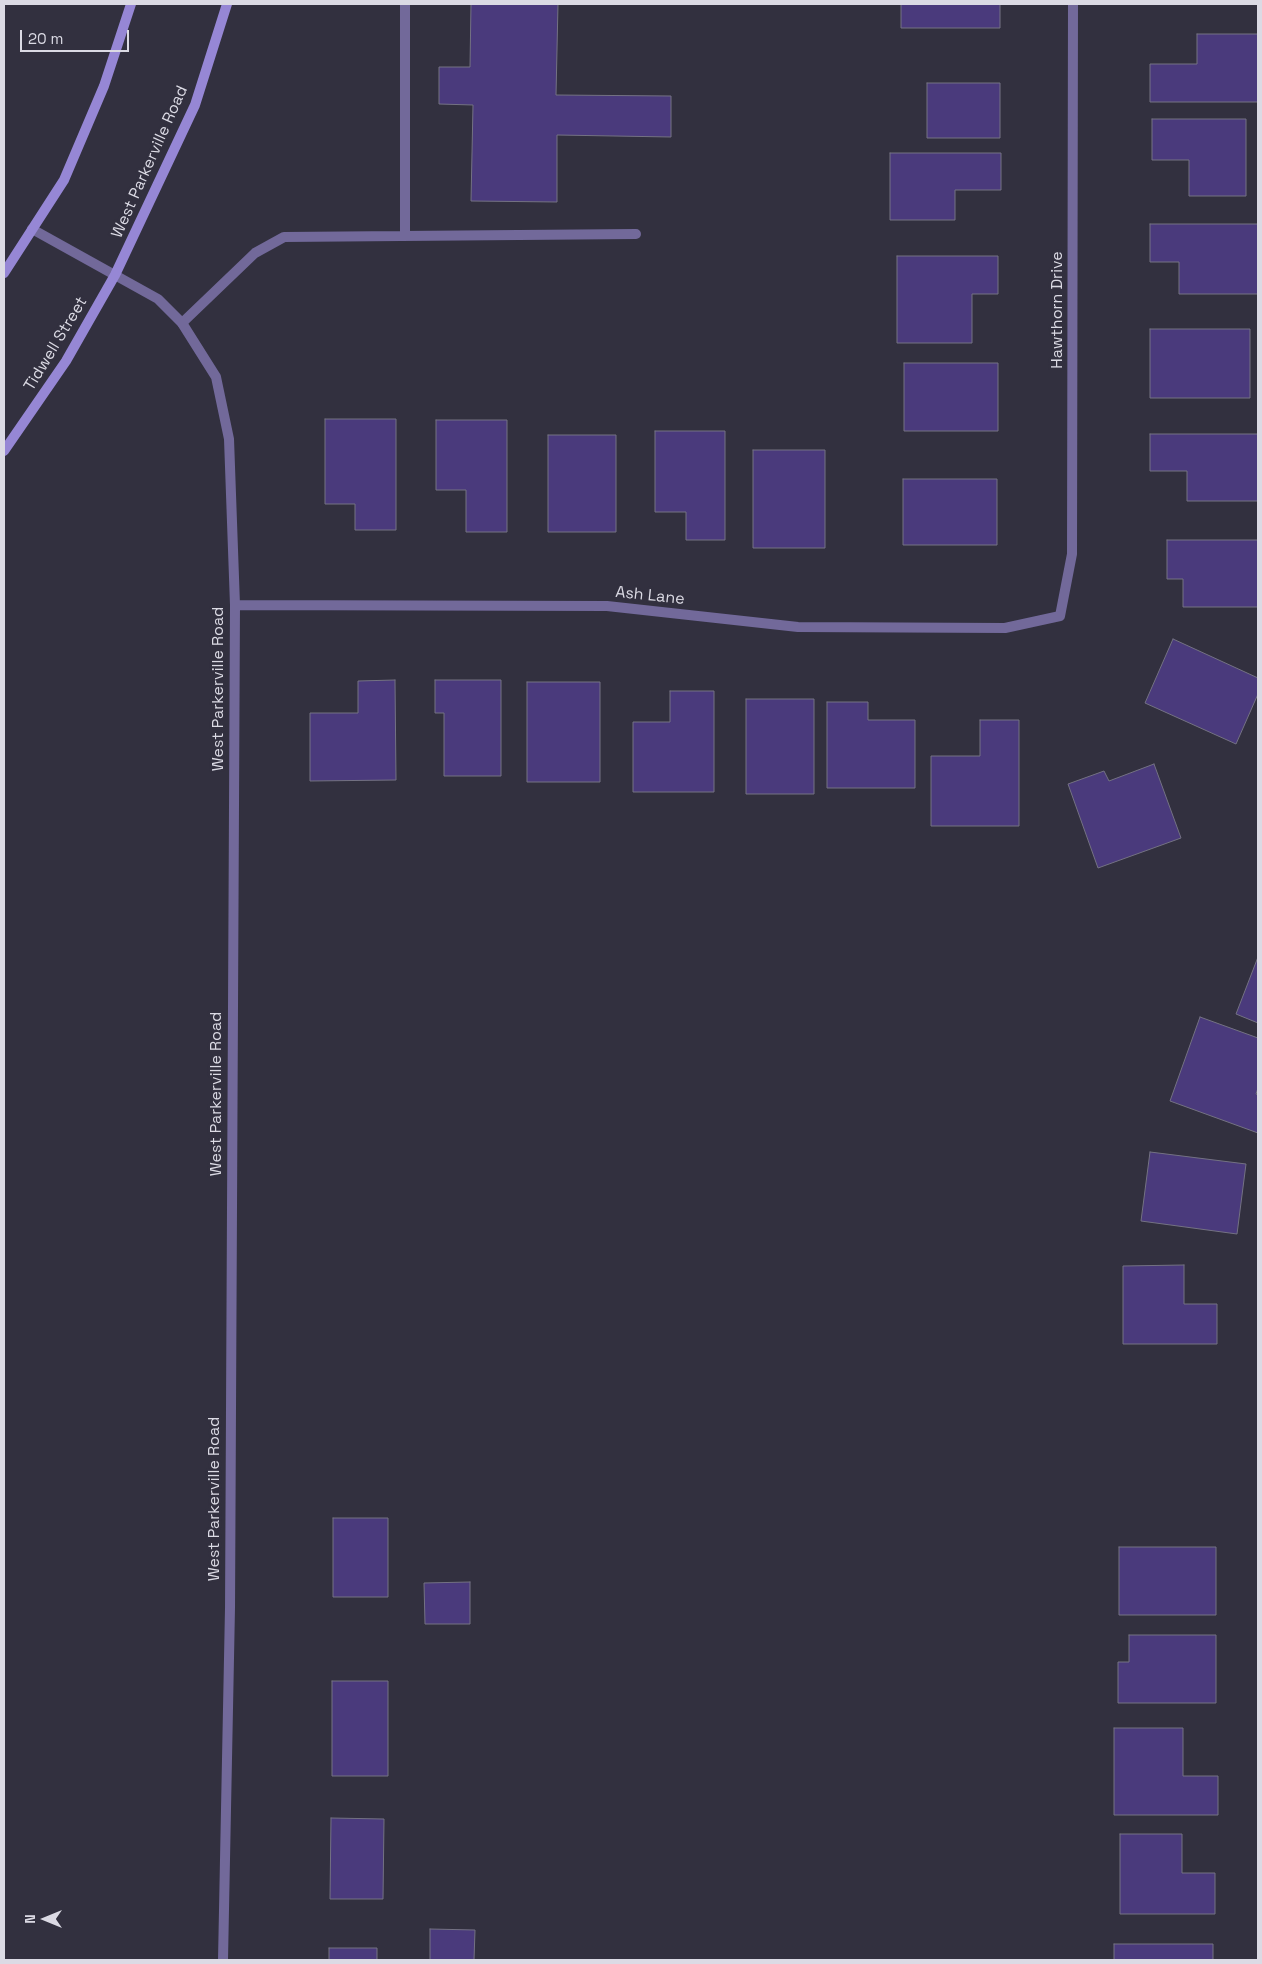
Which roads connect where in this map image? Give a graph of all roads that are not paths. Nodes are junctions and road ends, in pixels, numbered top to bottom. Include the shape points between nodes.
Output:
1 (131, 4) edge
2 (227, 4) edge
3 (405, 4) edge
4 (1073, 4) edge
5 (32, 229) junction
6 (636, 234) dead end
7 (405, 236) junction
8 (4, 273) edge
9 (115, 275) junction
10 (182, 323) junction
11 (4, 451) edge
12 (235, 605) junction
13 (1060, 616) joint
14 (223, 1960) edge

1 - 5 main road via 104,86 68,171
2 - 9 main road, West Parkerville Road via 195,105
3 - 7 street
4 - 13 street, Hawthorn Drive via 1072,554
5 - 8 main road
5 - 9 street, West Parkerville Road
6 - 7 street
7 - 10 street via 284,237 255,252
9 - 10 street, West Parkerville Road via 158,299
9 - 11 main road, Tidwell Street via 66,361
10 - 12 street, West Parkerville Road via 216,377 229,439
12 - 13 street, Ash Lane via 606,606 798,627 1005,628
12 - 14 street, West Parkerville Road via 230,1598

